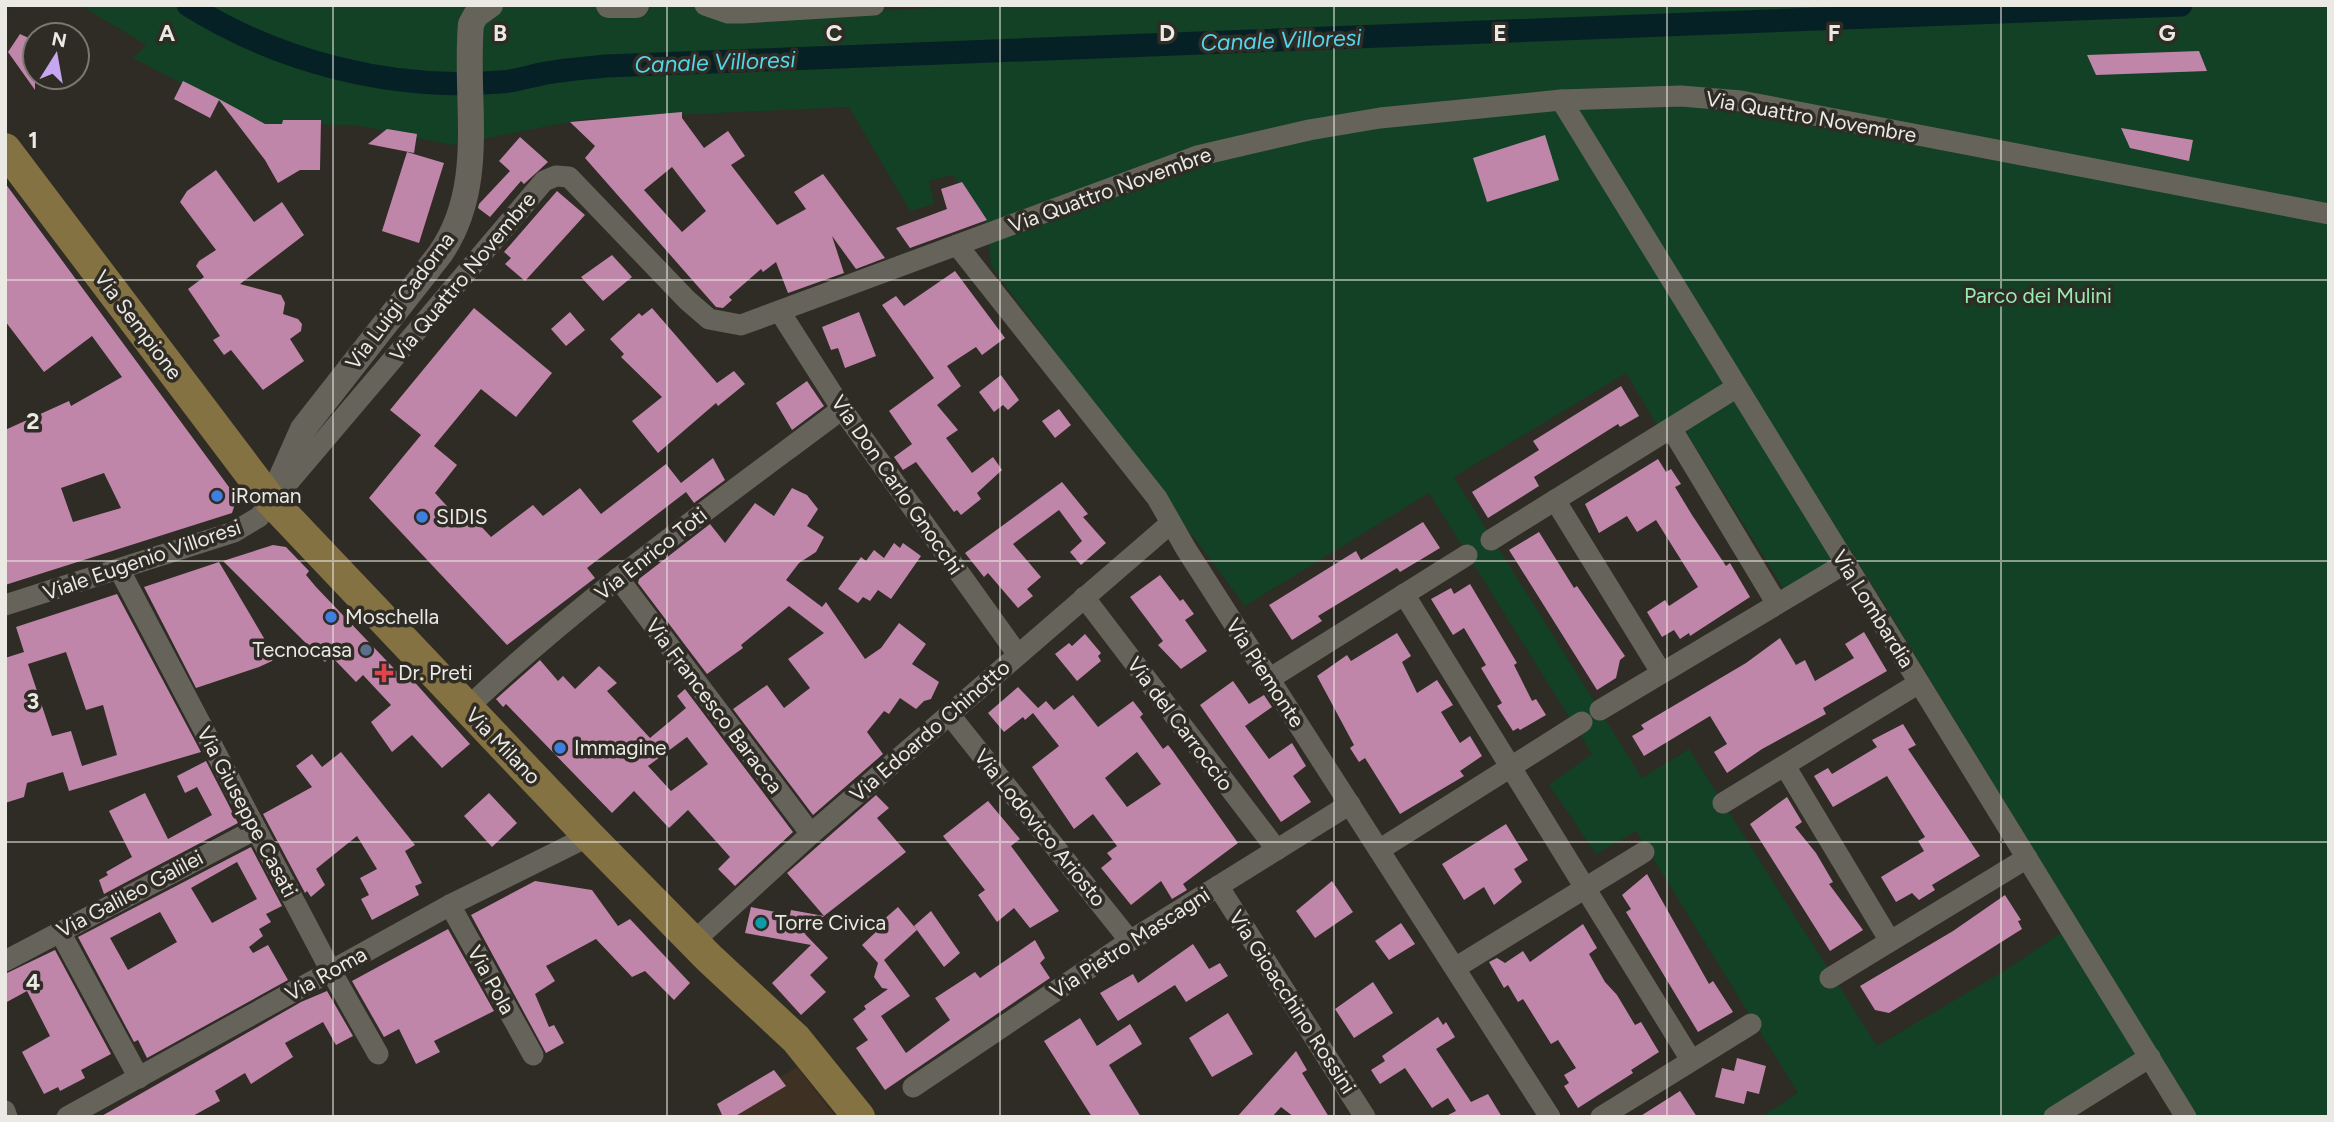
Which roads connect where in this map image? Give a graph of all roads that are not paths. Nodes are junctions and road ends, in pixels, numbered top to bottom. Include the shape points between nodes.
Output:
1 (489, 5) edge
2 (609, 5) edge
3 (636, 5) edge
4 (705, 5) edge
5 (874, 5) edge
6 (1560, 100) junction
7 (5, 149) edge
8 (2329, 214) edge
9 (957, 245) junction
10 (780, 312) junction
11 (1737, 387) junction
12 (842, 409) junction
13 (1671, 428) junction
14 (1555, 500) junction
15 (271, 501) junction
16 (1171, 523) junction
17 (1490, 540) dead end
18 (1467, 555) dead end
19 (1846, 564) junction
20 (119, 569) junction
21 (618, 578) junction
22 (1404, 594) junction
23 (1084, 597) junction
24 (1777, 604) junction
25 (5, 605) edge
26 (1018, 655) junction
27 (1661, 672) junction
28 (1269, 679) junction
29 (1919, 683) junction
30 (467, 709) junction
31 (1600, 710) dead end
32 (949, 714) junction
33 (1582, 722) dead end
34 (1511, 766) junction
35 (1785, 766) junction
36 (1723, 803) dead end
37 (1350, 804) junction
38 (256, 828) junction
39 (811, 834) junction
40 (589, 836) junction
41 (1277, 850) junction
42 (1379, 850) junction
43 (1644, 852) dead end
44 (2027, 858) junction
45 (1218, 886) junction
46 (1587, 887) junction
47 (450, 905) junction
48 (60, 932) junction
49 (1130, 941) junction
50 (1890, 941) junction
51 (701, 950) junction
52 (5, 961) edge
53 (1455, 968) junction
54 (331, 971) junction
55 (1830, 978) dead end
56 (1751, 1024) dead end
57 (378, 1054) dead end
58 (533, 1055) dead end
59 (2150, 1057) junction
60 (1691, 1060) junction
61 (139, 1078) junction
62 (913, 1087) dead end
63 (5, 1111) edge
64 (8, 1117) edge
65 (67, 1117) edge
66 (835, 1117) edge
67 (859, 1117) edge
68 (1365, 1117) edge
69 (1550, 1117) edge
70 (1601, 1117) edge
71 (2054, 1117) edge
72 (2186, 1117) edge

1 - 15 street, Via Luigi Cadorna via 476,15 470,34 473,123 466,191 447,244 303,429
2 - 3 street
4 - 5 street via 728,13
6 - 8 street, Via Quattro Novembre via 1681,96 1741,101
6 - 9 street, Via Quattro Novembre via 1380,118 1196,156
6 - 11 street, Via Lombardia
7 - 15 main road, Via Sempione
9 - 10 street, Via Quattro Novembre
9 - 16 street, Via Piemonte via 1157,498
10 - 12 street, Via Don Carlo Gnocchi
10 - 15 street, Via Quattro Novembre via 741,325 709,319 569,177 556,176 544,181
11 - 13 street
11 - 19 street, Via Lombardia
12 - 21 street, Via Enrico Toti
12 - 26 street, Via Don Carlo Gnocchi
13 - 14 street
13 - 24 street
14 - 17 street
14 - 27 street
15 - 20 street, Viale Eugenio Villoresi via 258,517 234,532
15 - 30 main road, Via Milano
16 - 23 street, Via Edoardo Chinotto
16 - 28 street, Via Piemonte
18 - 22 street
19 - 24 street
19 - 29 street, Via Lombardia
20 - 25 street, Viale Eugenio Villoresi
20 - 38 street, Via Giuseppe Casati
21 - 30 street, Via Enrico Toti via 503,673
21 - 39 street, Via Francesco Baracca
22 - 28 street
22 - 34 street
23 - 26 street, Via Edoardo Chinotto
23 - 41 street, Via del Carroccio
24 - 27 street
26 - 32 street, Via Edoardo Chinotto
27 - 31 street
28 - 37 street, Via Piemonte
29 - 35 street
29 - 44 street, Via Lombardia
30 - 40 main road, Via Milano
32 - 39 street, Via Edoardo Chinotto
32 - 49 street, Via Lodovico Ariosto
33 - 34 street
34 - 42 street
34 - 46 street
35 - 36 street
35 - 50 street
37 - 41 street, Via Pietro Mascagni
37 - 42 street, Via Piemonte
38 - 48 street, Via Galileo Galilei
38 - 54 street, Via Giuseppe Casati
39 - 51 street, Via Edoardo Chinotto
40 - 47 street, Via Roma
40 - 51 main road, Via Milano
41 - 45 street, Via Pietro Mascagni
42 - 53 street, Via Piemonte
43 - 46 street
44 - 50 street
44 - 59 street, Via Lombardia
45 - 49 street, Via Pietro Mascagni
45 - 68 street, Via Gioacchino Rossini
46 - 53 street
46 - 60 street
47 - 54 street, Via Roma
47 - 58 street, Via Pola
48 - 52 street, Via Galileo Galilei
48 - 61 street
49 - 62 street, Via Pietro Mascagni
50 - 55 street
51 - 66 main road, Via Milano
51 - 67 main road, Via Milano via 806,1049
53 - 69 street, Via Piemonte
54 - 57 street, Via Giuseppe Casati
54 - 61 street, Via Roma
56 - 60 street
59 - 71 street
59 - 72 street, Via Lombardia
60 - 70 street
61 - 65 street, Via Roma
63 - 64 street

